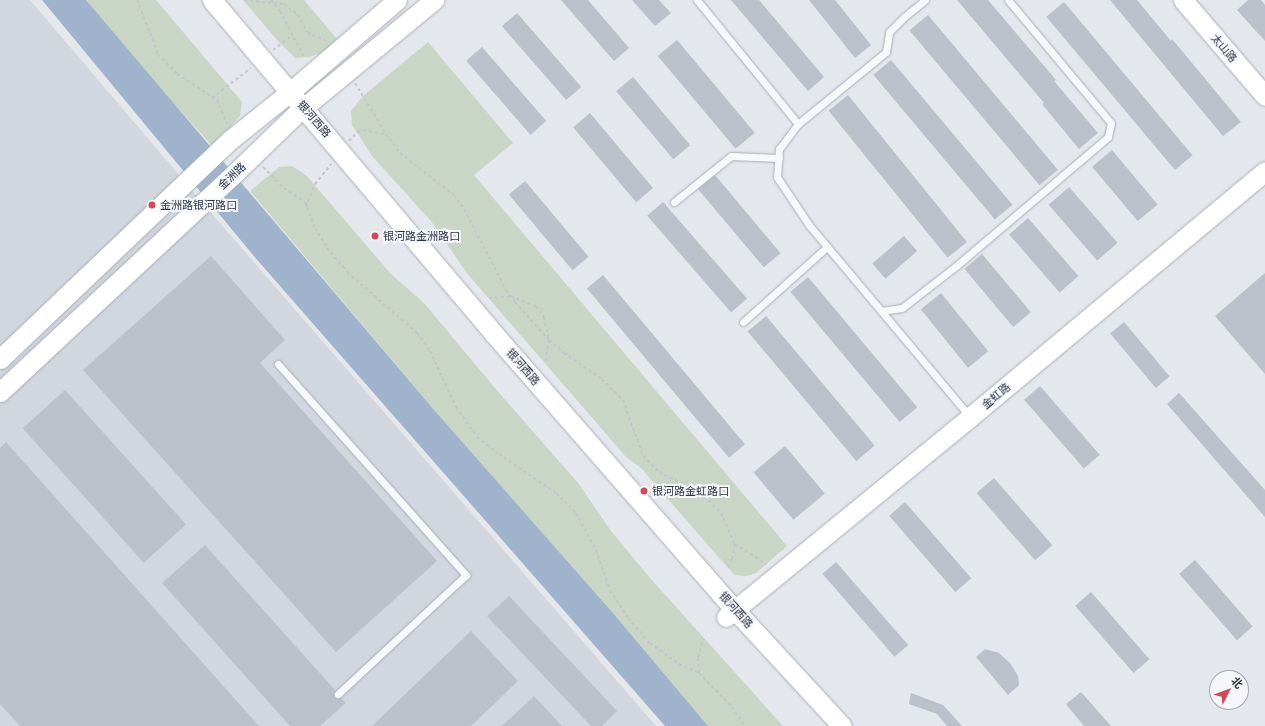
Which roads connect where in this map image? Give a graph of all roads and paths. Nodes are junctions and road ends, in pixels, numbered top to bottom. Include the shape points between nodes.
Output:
1 (137, 0) edge
2 (198, 0) edge
3 (212, 0) edge
4 (271, 0) edge
5 (397, 0) edge
6 (434, 0) edge
7 (697, 0) edge
8 (925, 0) edge
9 (1008, 0) edge
10 (1183, 0) edge
11 (304, 57) dead end
12 (228, 85) dead end
13 (286, 95) junction
14 (1265, 96) edge
15 (212, 98) junction
16 (301, 110) junction
17 (798, 124) junction
18 (230, 134) junction
19 (347, 144) dead end
20 (779, 158) junction
21 (333, 161) dead end
22 (259, 163) dead end
23 (1265, 171) edge
24 (674, 202) dead end
25 (306, 207) junction
26 (827, 247) junction
27 (511, 296) junction
28 (489, 298) dead end
29 (881, 311) junction
30 (743, 322) dead end
31 (549, 340) junction
32 (0, 359) edge
33 (545, 362) dead end
34 (278, 364) dead end
35 (0, 392) edge
36 (970, 417) junction
37 (735, 544) junction
38 (766, 564) dead end
39 (728, 568) dead end
40 (730, 613) junction
41 (704, 639) dead end
42 (699, 673) junction
43 (338, 694) dead end
44 (745, 726) edge
45 (828, 726) edge
46 (842, 726) edge

1 - 15 path via 158,54 178,74
2 - 13 main road, 银河西路
3 - 13 main road, 银河西路
4 - 11 path via 280,10
5 - 13 main road
6 - 16 main road, 金洲路
7 - 17 lane
8 - 17 lane via 889,32 886,52
9 - 29 lane via 1111,123 1108,137 956,266 902,308
10 - 14 main road, 太山路
12 - 15 path
13 - 16 main road, 银河西路
13 - 18 main road
15 - 18 path via 217,100
16 - 35 main road, 金洲路
16 - 40 main road, 银河西路
17 - 20 lane via 779,149
18 - 32 main road via 187,181
19 - 27 path via 357,132 363,130 386,134 400,153 454,195 478,232 490,261
20 - 24 lane via 731,156
20 - 26 lane via 777,177
21 - 25 path via 314,184
22 - 25 path via 284,188 305,202
23 - 36 main road, 金虹路
25 - 42 path via 327,248 347,272 417,333 430,351 456,407 477,436 498,454 556,493 576,513 596,550 610,590 628,618 650,643 679,664
26 - 29 lane
26 - 30 lane
27 - 28 path
27 - 31 path
27 - 31 path via 536,306 544,317
29 - 36 lane
31 - 33 path
31 - 37 path via 613,389 623,400 643,456 659,472 700,492 710,501 721,513
34 - 43 lane via 466,575
36 - 40 main road, 金虹路
37 - 38 path
37 - 39 path
40 - 45 main road, 银河西路
40 - 46 main road, 银河西路
41 - 42 path via 698,657
42 - 44 path via 732,707

